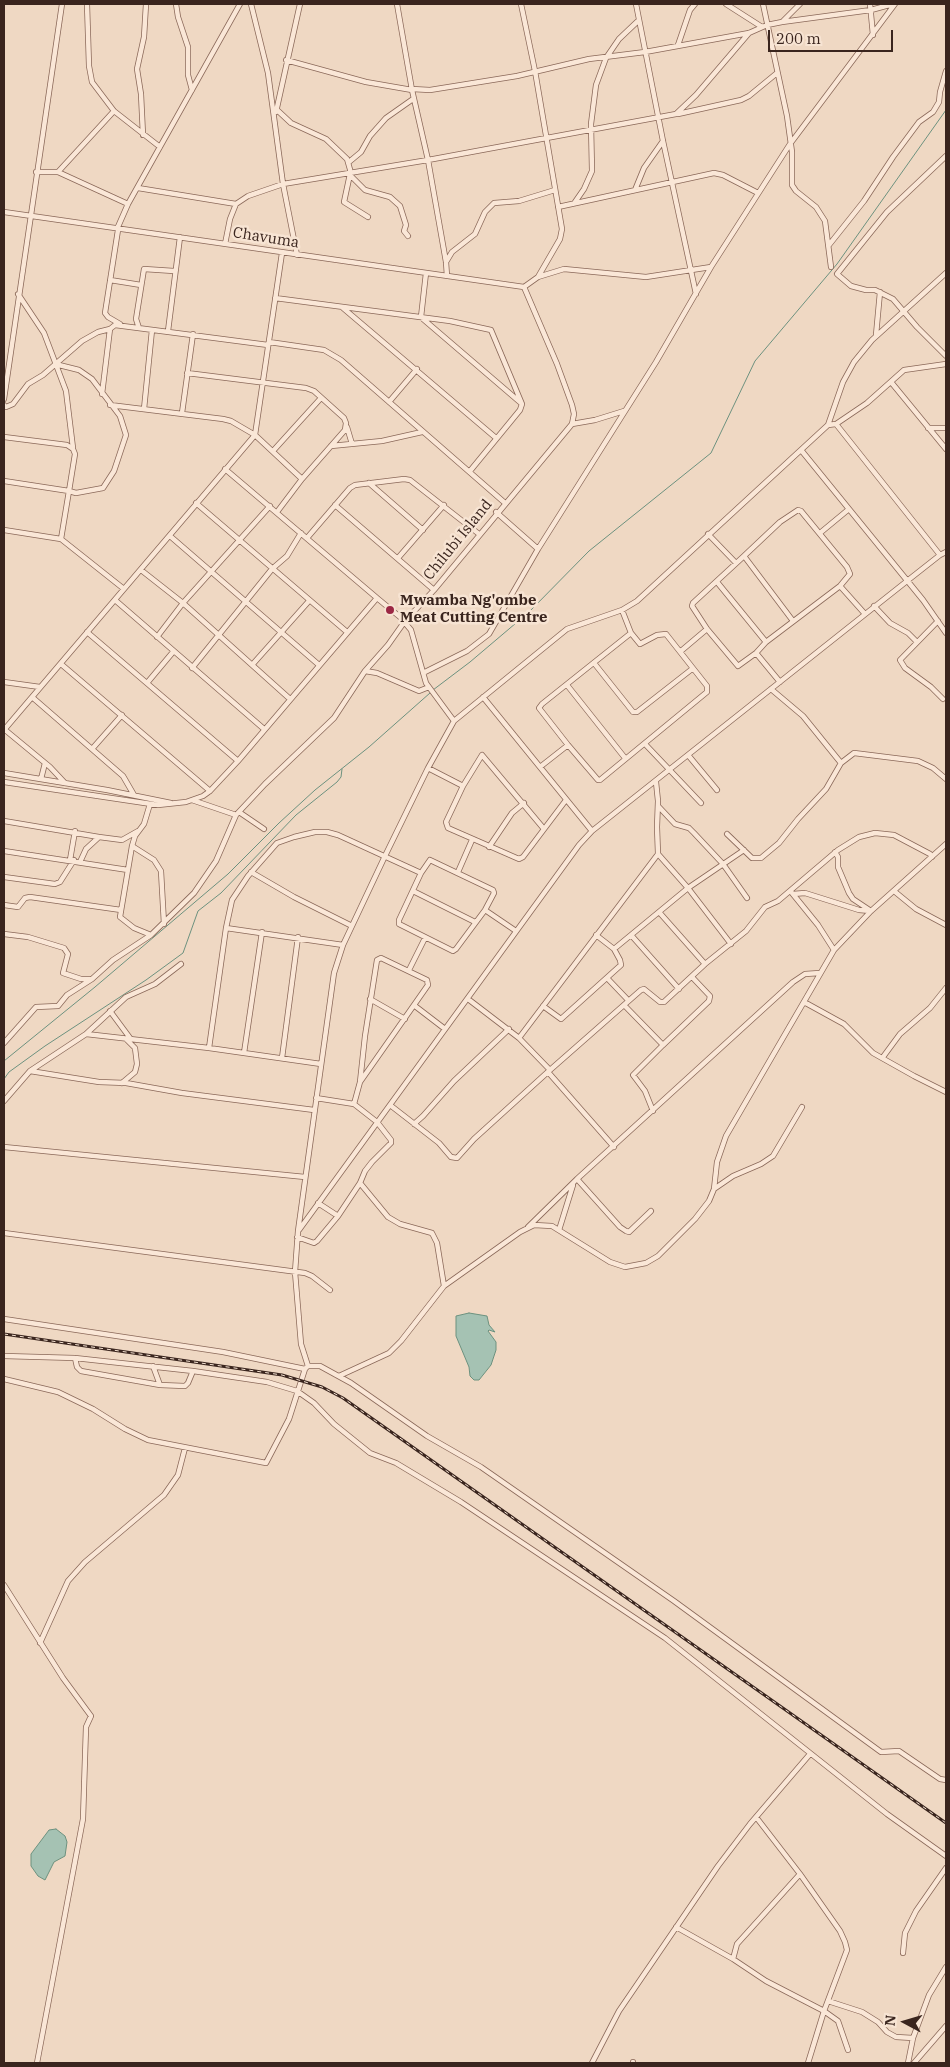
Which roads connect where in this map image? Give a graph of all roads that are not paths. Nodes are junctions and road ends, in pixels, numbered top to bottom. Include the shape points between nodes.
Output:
1 (62, 4) edge
2 (87, 4) edge
3 (146, 4) edge
4 (176, 4) edge
5 (240, 4) edge
6 (251, 4) edge
7 (300, 4) edge
8 (397, 4) edge
9 (521, 4) edge
10 (636, 4) edge
11 (695, 4) edge
12 (726, 4) edge
13 (763, 4) edge
14 (800, 4) edge
15 (870, 4) edge
16 (894, 4) edge
17 (871, 10) junction
18 (638, 20) junction
19 (782, 22) junction
20 (765, 26) junction
21 (749, 33) junction
22 (873, 34) junction
23 (678, 45) junction
24 (645, 52) junction
25 (606, 58) junction
26 (286, 60) junction
27 (946, 71) edge
28 (536, 72) junction
29 (777, 73) junction
30 (412, 89) junction
31 (192, 90) junction
32 (414, 99) junction
33 (276, 109) junction
34 (114, 111) junction
35 (676, 114) junction
36 (275, 116) junction
37 (659, 117) junction
38 (591, 131) junction
39 (143, 134) junction
40 (545, 138) junction
41 (663, 141) junction
42 (790, 144) junction
43 (160, 147) junction
44 (946, 156) edge
45 (428, 160) junction
46 (349, 162) junction
47 (36, 172) junction
48 (58, 172) junction
49 (350, 174) junction
50 (283, 184) junction
51 (672, 184) junction
52 (138, 188) junction
53 (555, 190) junction
54 (634, 190) junction
55 (758, 193) junction
56 (575, 202) junction
57 (128, 204) junction
58 (236, 204) junction
59 (558, 206) junction
60 (4, 212) edge
61 (29, 216) junction
62 (368, 217) dead end
63 (118, 230) junction
64 (408, 236) dead end
65 (180, 237) junction
66 (224, 244) junction
67 (829, 245) junction
68 (282, 253) junction
69 (297, 255) junction
70 (446, 262) junction
71 (711, 267) junction
72 (831, 267) dead end
73 (690, 270) junction
74 (174, 271) junction
75 (426, 273) junction
76 (946, 273) edge
77 (447, 276) junction
78 (538, 277) junction
79 (110, 280) junction
80 (141, 285) junction
81 (524, 287) junction
82 (880, 292) junction
83 (18, 294) junction
84 (696, 294) junction
85 (276, 298) junction
86 (344, 308) junction
87 (904, 310) junction
88 (421, 318) junction
89 (122, 325) junction
90 (139, 328) junction
91 (110, 329) junction
92 (152, 330) junction
93 (168, 331) junction
94 (193, 334) junction
95 (876, 336) junction
96 (268, 343) junction
97 (946, 356) edge
98 (55, 364) junction
99 (946, 364) edge
100 (417, 369) junction
101 (187, 373) junction
102 (890, 382) junction
103 (264, 383) junction
104 (102, 394) junction
105 (321, 398) junction
106 (4, 399) edge
107 (389, 402) junction
108 (110, 404) junction
109 (522, 404) junction
110 (4, 406) edge
111 (144, 408) junction
112 (625, 411) junction
113 (182, 413) junction
114 (572, 424) junction
115 (836, 424) junction
116 (828, 425) junction
117 (347, 426) junction
118 (928, 428) junction
119 (946, 428) edge
120 (422, 432) junction
121 (255, 435) junction
122 (4, 437) edge
123 (496, 438) junction
124 (352, 444) junction
125 (331, 446) junction
126 (73, 449) junction
127 (946, 449) edge
128 (802, 450) junction
129 (273, 451) junction
130 (225, 469) junction
131 (470, 471) junction
132 (302, 479) junction
133 (4, 481) edge
134 (369, 483) junction
135 (69, 491) junction
136 (196, 503) junction
137 (505, 503) junction
138 (335, 505) junction
139 (444, 505) junction
140 (270, 506) junction
141 (849, 509) junction
142 (277, 512) junction
143 (496, 512) junction
144 (4, 530) edge
145 (423, 530) junction
146 (301, 533) junction
147 (820, 533) junction
148 (479, 534) junction
149 (708, 534) junction
150 (170, 536) junction
151 (307, 538) junction
152 (61, 539) junction
153 (239, 541) junction
154 (538, 549) junction
155 (946, 552) edge
156 (940, 555) junction
157 (744, 556) junction
158 (398, 558) junction
159 (736, 563) junction
160 (272, 569) junction
161 (141, 570) junction
162 (211, 572) junction
163 (907, 580) junction
164 (717, 582) junction
165 (840, 586) junction
166 (124, 589) junction
167 (434, 590) junction
168 (377, 598) junction
169 (115, 600) junction
170 (309, 601) junction
171 (246, 602) junction
172 (183, 603) junction
173 (874, 606) junction
174 (622, 610) junction
175 (865, 614) junction
176 (405, 621) junction
177 (793, 621) junction
178 (938, 621) junction
179 (707, 629) junction
180 (87, 632) junction
181 (347, 632) junction
182 (281, 633) junction
183 (946, 633) edge
184 (631, 634) junction
185 (218, 636) junction
186 (157, 637) junction
187 (766, 642) junction
188 (917, 642) junction
189 (681, 651) junction
190 (173, 652) junction
191 (756, 653) junction
192 (594, 663) junction
193 (61, 664) junction
194 (252, 665) junction
195 (319, 665) junction
196 (192, 668) junction
197 (692, 669) junction
198 (365, 672) junction
199 (423, 673) junction
200 (4, 682) edge
201 (780, 682) junction
202 (147, 683) junction
203 (567, 684) junction
204 (40, 687) junction
205 (430, 688) junction
206 (772, 689) junction
207 (483, 696) junction
208 (32, 697) junction
209 (290, 699) junction
210 (944, 699) dead end
211 (122, 715) junction
212 (454, 721) junction
213 (264, 729) junction
214 (4, 730) edge
215 (644, 744) junction
216 (568, 745) junction
217 (92, 750) junction
218 (688, 755) junction
219 (625, 758) junction
220 (238, 761) junction
221 (45, 763) junction
222 (841, 763) junction
223 (540, 767) junction
224 (428, 768) junction
225 (670, 770) junction
226 (4, 773) edge
227 (946, 777) edge
228 (40, 779) junction
229 (4, 782) edge
230 (656, 782) junction
231 (65, 783) junction
232 (463, 786) junction
233 (717, 790) dead end
234 (210, 792) junction
235 (134, 795) junction
236 (192, 800) junction
237 (566, 800) junction
238 (524, 802) junction
239 (172, 803) junction
240 (700, 803) dead end
241 (150, 804) junction
242 (658, 806) junction
243 (237, 814) junction
244 (4, 821) edge
245 (264, 829) dead end
246 (544, 829) junction
247 (139, 830) junction
248 (74, 831) junction
249 (592, 831) junction
250 (728, 834) dead end
251 (99, 837) junction
252 (472, 840) junction
253 (946, 844) edge
254 (132, 846) junction
255 (489, 847) junction
256 (744, 850) junction
257 (4, 851) edge
258 (835, 852) junction
259 (658, 854) junction
260 (385, 856) junction
261 (932, 857) junction
262 (72, 860) junction
263 (80, 862) junction
264 (723, 864) junction
265 (128, 870) junction
266 (251, 872) junction
267 (458, 872) junction
268 (421, 873) junction
269 (4, 877) edge
270 (688, 888) junction
271 (413, 891) junction
272 (792, 892) junction
273 (894, 892) junction
274 (747, 898) dead end
275 (4, 905) edge
276 (121, 910) junction
277 (485, 910) junction
278 (871, 911) junction
279 (659, 912) junction
280 (475, 922) junction
281 (164, 924) junction
282 (946, 925) edge
283 (352, 926) junction
284 (226, 928) junction
285 (516, 931) junction
286 (262, 932) junction
287 (4, 934) edge
288 (151, 935) junction
289 (596, 935) junction
290 (631, 935) junction
291 (298, 937) junction
292 (425, 938) junction
293 (731, 944) junction
294 (343, 945) junction
295 (614, 949) junction
296 (834, 950) junction
297 (182, 964) dead end
298 (705, 964) junction
299 (409, 970) junction
300 (820, 973) junction
301 (692, 977) junction
302 (607, 978) junction
303 (92, 979) junction
304 (679, 989) junction
305 (946, 989) edge
306 (370, 999) junction
307 (468, 999) junction
308 (628, 1000) junction
309 (804, 1002) junction
310 (624, 1005) junction
311 (415, 1006) junction
312 (544, 1006) junction
313 (110, 1011) junction
314 (405, 1019) junction
315 (509, 1028) junction
316 (445, 1029) junction
317 (86, 1034) junction
318 (128, 1038) junction
319 (519, 1038) junction
320 (4, 1043) edge
321 (662, 1045) junction
322 (209, 1048) junction
323 (244, 1053) junction
324 (883, 1057) junction
325 (282, 1058) junction
326 (321, 1064) junction
327 (30, 1071) junction
328 (549, 1071) junction
329 (360, 1082) junction
330 (122, 1083) junction
331 (946, 1092) edge
332 (316, 1098) junction
333 (4, 1101) edge
334 (354, 1104) junction
335 (390, 1105) junction
336 (802, 1107) dead end
337 (314, 1110) junction
338 (653, 1111) junction
339 (377, 1122) junction
340 (414, 1124) junction
341 (4, 1147) edge
342 (614, 1147) junction
343 (305, 1178) junction
344 (577, 1179) junction
345 (360, 1184) junction
346 (573, 1184) junction
347 (714, 1189) junction
348 (318, 1203) junction
349 (651, 1211) dead end
350 (338, 1216) junction
351 (527, 1228) junction
352 (559, 1230) junction
353 (4, 1233) edge
354 (298, 1234) junction
355 (295, 1272) junction
356 (444, 1286) junction
357 (330, 1290) dead end
358 (4, 1319) edge
359 (4, 1356) edge
360 (75, 1358) junction
361 (153, 1366) junction
362 (306, 1368) junction
363 (193, 1371) junction
364 (339, 1376) junction
365 (4, 1379) edge
366 (160, 1385) junction
367 (298, 1391) junction
368 (185, 1448) junction
369 (4, 1585) edge
370 (40, 1643) junction
371 (810, 1754) junction
372 (946, 1780) edge
373 (756, 1817) junction
374 (946, 1856) edge
375 (946, 1868) edge
376 (800, 1874) junction
377 (676, 1927) junction
378 (903, 1953) dead end
379 (733, 1959) junction
380 (946, 1967) edge
381 (828, 2001) junction
382 (824, 2011) junction
383 (946, 2026) edge
384 (913, 2038) junction
385 (848, 2050) dead end
386 (37, 2063) edge
387 (592, 2063) edge
388 (808, 2063) edge
389 (908, 2063) edge
390 (914, 2063) edge

1 - 47 street
2 - 34 street via 91,75 96,88
3 - 39 street via 144,37 137,69
4 - 31 street via 188,47 188,75
5 - 31 street
6 - 36 street
7 - 26 street
8 - 30 street
9 - 28 street
10 - 18 street
11 - 23 street
12 - 20 street
13 - 20 street
14 - 19 street
15 - 17 street
16 - 17 street
16 - 22 street
17 - 19 street
17 - 22 street
18 - 24 street
18 - 25 street
19 - 20 street
20 - 21 street
20 - 29 street
21 - 23 street
21 - 35 street
22 - 42 street
23 - 24 street
24 - 25 street
24 - 37 street
25 - 28 street
25 - 38 street via 596,85
26 - 30 street via 366,82
26 - 33 street
27 - 67 street via 939,102 933,112 919,122
28 - 30 street via 430,90
28 - 40 street
29 - 35 street via 741,100
29 - 42 street
30 - 32 street
31 - 43 street
32 - 45 street
32 - 46 street via 386,118 361,152
33 - 36 street
33 - 46 street via 291,123 326,139
34 - 39 street
34 - 48 street
35 - 37 street
36 - 50 street
37 - 38 street
37 - 41 street
38 - 40 street
38 - 56 street via 592,171
39 - 43 street
40 - 45 street
40 - 53 street
41 - 51 street
41 - 54 street via 644,168
42 - 55 street
42 - 67 street via 792,188 826,221
43 - 52 street
44 - 82 street via 887,212 837,274 851,286
45 - 49 street
45 - 70 street
46 - 49 street
47 - 48 street
47 - 61 street
48 - 57 street
49 - 50 street
49 - 62 street via 344,202
49 - 64 street via 365,190 390,197 400,206 406,226 404,231
50 - 58 street via 248,196
50 - 69 street
51 - 54 street
51 - 55 street via 719,173
51 - 73 street
52 - 57 street
52 - 58 street
53 - 59 street
53 - 70 street via 519,201 494,203 475,234 452,252
54 - 56 street
55 - 71 street
56 - 59 street
57 - 63 street
58 - 66 street
59 - 78 street via 562,229 560,239
60 - 61 street, Chavuma
61 - 63 street, Chavuma
61 - 83 street
63 - 65 street, Chavuma
63 - 79 street
65 - 66 street, Chavuma
65 - 74 street
66 - 68 street, Chavuma
67 - 72 street
68 - 69 street, Chavuma
68 - 85 street
69 - 75 street, Chavuma
70 - 77 street
71 - 73 street
71 - 84 street
73 - 78 street via 646,277 564,269
73 - 84 street
74 - 80 street via 144,269
74 - 93 street
75 - 77 street, Chavuma
75 - 88 street
76 - 87 street
77 - 81 street, Chavuma
78 - 81 street
79 - 80 street
79 - 89 street via 106,316
80 - 90 street via 136,319
81 - 114 street via 572,406
82 - 87 street
82 - 95 street
83 - 98 street via 44,333
83 - 106 street
84 - 112 street
85 - 86 street
85 - 96 street
86 - 88 street
86 - 100 street
87 - 95 street
87 - 97 street
88 - 109 street
88 - 109 street via 491,330
89 - 90 street
89 - 91 street
90 - 92 street
91 - 98 street via 82,341
91 - 104 street
92 - 93 street
92 - 111 street
93 - 94 street
94 - 96 street
94 - 101 street
95 - 116 street via 854,362
96 - 103 street
96 - 107 street via 333,354
98 - 104 street via 79,370 92,379
98 - 110 street via 28,384 13,404
98 - 126 street via 66,391
99 - 102 street via 907,369
100 - 107 street
100 - 123 street
101 - 103 street
101 - 113 street
102 - 115 street
102 - 118 street
103 - 105 street via 306,388
103 - 121 street
104 - 108 street
105 - 117 street via 344,418
105 - 129 street
107 - 120 street
108 - 111 street
108 - 135 street via 120,416 126,435 114,471 103,488
109 - 123 street
111 - 113 street
112 - 114 street
112 - 154 street
113 - 121 street via 231,421
114 - 137 street, Chilubi Island
115 - 116 street
115 - 156 street
116 - 128 street
117 - 124 street
117 - 125 street
118 - 119 street
118 - 127 street
120 - 124 street
120 - 131 street
121 - 129 street
121 - 130 street
122 - 126 street via 67,445
123 - 131 street
124 - 125 street
125 - 132 street
126 - 135 street via 75,461
128 - 141 street
128 - 149 street
129 - 132 street
130 - 136 street
130 - 140 street
131 - 137 street
132 - 142 street
133 - 135 street
134 - 138 street via 354,485
134 - 139 street via 410,480
134 - 145 street
135 - 152 street
136 - 150 street
136 - 153 street
137 - 143 street, Chilubi Island
138 - 151 street
138 - 158 street
139 - 145 street
139 - 148 street
140 - 142 street
140 - 153 street
141 - 147 street
141 - 163 street
142 - 146 street
143 - 148 street, Chilubi Island
143 - 154 street
144 - 152 street
145 - 158 street
146 - 151 street
146 - 160 street via 287,556
147 - 157 street via 801,511 796,510
147 - 165 street via 849,570 849,577
148 - 167 street, Chilubi Island
149 - 159 street
149 - 174 street via 637,601
150 - 161 street
150 - 162 street
151 - 168 street
152 - 166 street
153 - 160 street
153 - 162 street
154 - 199 street via 489,634 467,651
155 - 156 street
156 - 163 street
157 - 159 street
157 - 177 street
158 - 167 street
159 - 164 street
160 - 170 street
160 - 171 street
161 - 166 street
161 - 172 street
162 - 171 street
162 - 172 street
163 - 173 street
163 - 178 street
164 - 179 street via 692,606
164 - 187 street
165 - 175 street
165 - 177 street
166 - 169 street
167 - 176 street, Chilubi Island
168 - 176 street
168 - 181 street
169 - 180 street
169 - 186 street
170 - 181 street
170 - 182 street
171 - 182 street
171 - 185 street
172 - 185 street
172 - 186 street
173 - 175 street
173 - 188 street via 890,623
174 - 184 street
174 - 207 street via 567,629
175 - 201 street
176 - 198 street, Chilubi Island
176 - 199 street via 411,630
177 - 187 street
178 - 183 street
178 - 188 street
179 - 189 street
179 - 191 street via 738,666
180 - 193 street
180 - 202 street
181 - 195 street
182 - 194 street
182 - 195 street
184 - 189 street via 640,644 666,634
184 - 192 street
185 - 194 street
185 - 196 street
186 - 190 street
187 - 191 street
188 - 210 street via 900,660 905,668
189 - 197 street
190 - 196 street
190 - 202 street
191 - 201 street
192 - 197 street via 633,712
192 - 203 street
193 - 204 street
193 - 211 street
194 - 209 street
195 - 209 street
196 - 213 street
197 - 215 street via 707,686 707,692
198 - 205 street via 377,673 419,691
198 - 243 street, Chilubi Island via 334,718
199 - 205 street
200 - 204 street
201 - 206 street
202 - 220 street
203 - 216 street via 539,708
203 - 219 street
204 - 208 street
205 - 212 street
206 - 218 street
206 - 222 street via 802,716
207 - 212 street
207 - 223 street
208 - 214 street
208 - 217 street
209 - 213 street
211 - 217 street
211 - 234 street
212 - 224 street
213 - 220 street
214 - 221 street
215 - 219 street
215 - 225 street
216 - 219 street via 598,780
216 - 223 street
217 - 235 street via 123,776
218 - 225 street
218 - 233 street
220 - 234 street
221 - 228 street
221 - 231 street
222 - 227 street via 854,753 918,761
222 - 256 street via 826,789 765,856 754,859
223 - 237 street
224 - 232 street
224 - 260 street
225 - 230 street
225 - 240 street
226 - 228 street
228 - 231 street
229 - 241 street
230 - 242 street
230 - 249 street
231 - 235 street
232 - 238 street via 480,756 484,755
232 - 252 street via 446,825
234 - 236 street
235 - 239 street
236 - 239 street
236 - 243 street
237 - 246 street
237 - 249 street
238 - 246 street
238 - 255 street via 512,813
239 - 241 street
241 - 247 street
242 - 259 street
242 - 264 street via 677,826 689,828
243 - 245 street
243 - 281 street, Chilubi Island via 204,881
244 - 248 street
246 - 255 street via 519,859
247 - 251 street via 122,840
247 - 254 street
248 - 251 street
248 - 262 street
249 - 285 street
250 - 256 street
251 - 263 street via 86,849
252 - 255 street
252 - 267 street
253 - 261 street
254 - 265 street
254 - 281 street via 154,860 161,871
256 - 264 street
257 - 262 street
258 - 261 street via 860,837 881,833 894,835
258 - 272 street
258 - 278 street via 848,893
259 - 270 street
259 - 289 street
260 - 266 street via 338,835 315,832 277,843
260 - 268 street
260 - 283 street
261 - 273 street
262 - 263 street
262 - 269 street via 60,882 55,884
263 - 265 street
264 - 270 street
264 - 274 street
265 - 276 street
266 - 283 street
266 - 284 street via 232,900
267 - 268 street via 430,860
267 - 277 street via 493,890 494,897
268 - 271 street
270 - 279 street
270 - 293 street
271 - 280 street
271 - 292 street via 399,924
272 - 278 street
272 - 293 street via 765,907
272 - 296 street
273 - 278 street
273 - 282 street via 916,909
275 - 276 street via 18,907 30,897
276 - 288 street via 120,917 126,923
277 - 280 street
277 - 285 street
278 - 296 street
279 - 290 street
279 - 298 street
280 - 292 street via 453,950
281 - 288 street, Chilubi Island
283 - 294 street
284 - 286 street
284 - 322 street
285 - 307 street
286 - 291 street
286 - 323 street
287 - 303 street via 28,937 64,948 68,954 63,973
288 - 303 street, Chilubi Island via 117,957
289 - 295 street
289 - 312 street
290 - 295 street
290 - 304 street
291 - 294 street
291 - 325 street
292 - 299 street
293 - 298 street
294 - 326 street via 334,973
295 - 302 street via 620,965
296 - 300 street
297 - 313 street via 155,984 134,992
298 - 301 street
299 - 306 street via 379,958
299 - 311 street via 428,982
300 - 309 street
300 - 338 street via 805,974 793,982
301 - 304 street
301 - 321 street via 710,996 709,1001
302 - 308 street
302 - 312 street via 561,1019
303 - 320 street, Chilubi Island via 67,995 58,1006 36,1007
304 - 308 street via 662,1003 644,988
305 - 324 street via 900,1034
306 - 314 street
306 - 329 street
307 - 315 street
307 - 316 street
308 - 310 street
309 - 324 street via 844,1024 867,1048
309 - 347 street via 726,1136 717,1162
310 - 321 street
310 - 328 street
311 - 314 street
311 - 316 street
312 - 319 street
313 - 317 street
313 - 318 street
314 - 329 street
315 - 319 street
315 - 340 street
316 - 335 street
317 - 318 street
317 - 327 street
318 - 322 street
318 - 330 street via 135,1048 137,1064 135,1072
319 - 328 street
321 - 338 street via 633,1075 645,1091
322 - 323 street
323 - 325 street
324 - 331 street
325 - 326 street
326 - 332 street
327 - 330 street
327 - 333 street
328 - 340 street via 457,1158 451,1157 440,1143
328 - 342 street
329 - 334 street
330 - 337 street via 182,1094
332 - 334 street
332 - 337 street
334 - 339 street
335 - 339 street
335 - 340 street
336 - 347 street via 772,1156
337 - 343 street
338 - 342 street
339 - 345 street via 391,1142 365,1171
339 - 348 street
341 - 343 street
342 - 344 street
343 - 354 street
344 - 346 street
344 - 349 street via 620,1227 629,1232
345 - 350 street
345 - 356 street via 388,1217 432,1233 437,1243
346 - 351 street
346 - 352 street
347 - 352 street via 695,1219 646,1264 625,1267 610,1262
348 - 350 street
348 - 354 street
350 - 354 street via 314,1243
351 - 352 street via 543,1225
351 - 356 street
353 - 355 street
354 - 355 street
355 - 357 street via 312,1276
355 - 362 street
356 - 364 street via 389,1353
358 - 362 street via 223,1352
359 - 360 street
360 - 361 street
360 - 366 street via 81,1371
361 - 363 street
361 - 366 street
362 - 364 street via 320,1366
362 - 367 street
363 - 366 street via 184,1386
363 - 367 street via 267,1382
364 - 372 street via 427,1436 481,1467 674,1601 881,1752 899,1750
365 - 368 street via 58,1392 94,1409 140,1438
367 - 368 street via 289,1419 266,1463
367 - 371 street via 370,1453 396,1463 461,1502 665,1638
368 - 370 street via 178,1475 164,1495 85,1562 68,1581
369 - 370 street
370 - 386 street via 91,1716 86,1727 83,1819
371 - 373 street
371 - 374 street
373 - 376 street
373 - 377 street
375 - 378 street via 916,1911 905,1933
376 - 379 street via 737,1944
376 - 381 street via 840,1930 847,1947
377 - 379 street
377 - 387 street via 619,2011
379 - 382 street via 766,1981
380 - 384 street via 929,1995
381 - 382 street
381 - 384 street via 862,2012 896,2037
382 - 385 street via 838,2021
382 - 388 street
383 - 390 street
384 - 389 street

